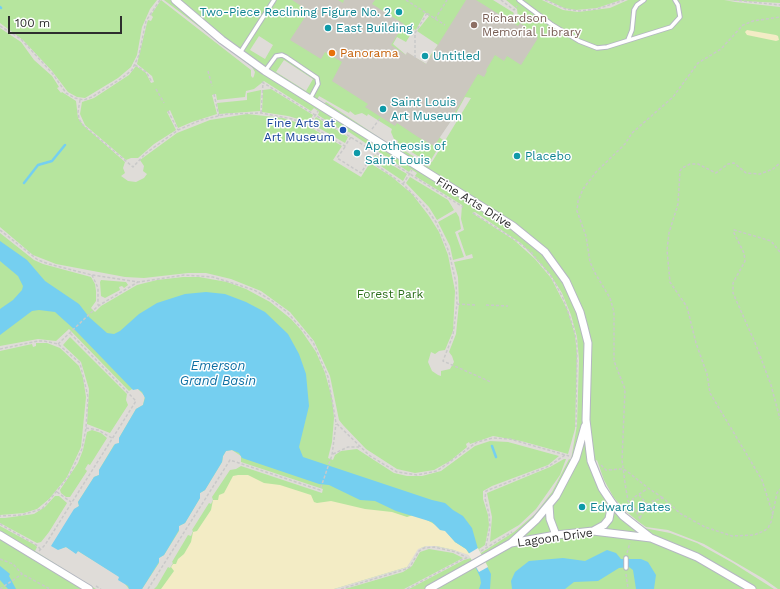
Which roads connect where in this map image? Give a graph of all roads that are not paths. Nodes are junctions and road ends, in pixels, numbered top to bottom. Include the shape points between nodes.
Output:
1 (274, 0) edge
2 (644, 0) edge
3 (675, 0) edge
4 (177, 1) edge
5 (520, 1) edge
6 (628, 40) junction
7 (240, 54) junction
8 (265, 72) junction
9 (309, 100) junction
10 (586, 420) junction
11 (612, 503) junction
12 (549, 505) junction
13 (593, 532) junction
14 (0, 535) edge
15 (556, 535) junction
16 (651, 538) junction
17 (511, 543) junction
18 (626, 558) road end
19 (626, 568) road end
20 (92, 587) edge
21 (429, 589) edge
22 (752, 589) edge

1 - 7 lane
2 - 6 lane via 634,10
3 - 6 lane via 680,12 675,24
4 - 7 street, Fine Arts Drive
5 - 6 lane via 551,24 588,45 602,48
7 - 8 street, Fine Arts Drive
8 - 9 street, Fine Arts Drive
8 - 9 lane via 273,58 279,55 314,74 319,82
9 - 10 street, Fine Arts Drive via 512,226 545,252 566,281 580,312 588,343
10 - 11 street, Fine Arts Drive via 591,461 602,488
10 - 12 street, Fine Arts Drive via 576,458 567,478
11 - 13 street via 609,519
11 - 16 street, Fine Arts Drive via 623,516
12 - 15 street via 550,519
12 - 17 street, Fine Arts Drive
13 - 15 street, Lagoon Drive
13 - 16 street, Lagoon Drive
14 - 20 street
15 - 17 street, Lagoon Drive
16 - 22 street, Lagoon Drive via 697,557
17 - 21 street, Lagoon Drive via 472,560
18 - 19 lane

